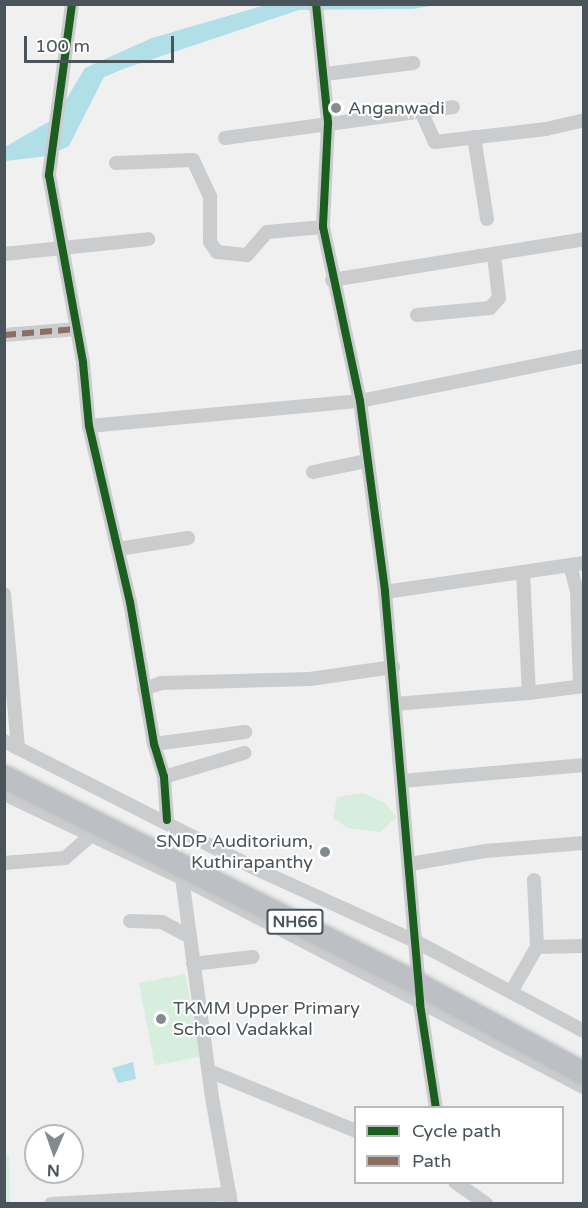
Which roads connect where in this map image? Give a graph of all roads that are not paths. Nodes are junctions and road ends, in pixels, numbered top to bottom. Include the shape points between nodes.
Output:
1 (72, 4) edge
2 (316, 4) edge
3 (413, 63) dead end
4 (325, 74) junction
5 (453, 107) dead end
6 (421, 111) junction
7 (584, 120) edge
8 (328, 123) junction
9 (474, 137) junction
10 (225, 138) dead end
11 (116, 163) dead end
12 (487, 219) dead end
13 (323, 227) junction
14 (148, 239) dead end
15 (584, 239) edge
16 (63, 249) junction
17 (4, 254) edge
18 (494, 256) junction
19 (332, 280) junction
20 (417, 315) dead end
21 (77, 329) junction
22 (4, 335) edge
23 (584, 356) edge
24 (360, 401) junction
25 (89, 426) junction
26 (366, 461) junction
27 (313, 472) dead end
28 (188, 538) dead end
29 (118, 549) junction
30 (577, 564) edge
31 (523, 572) junction
32 (385, 592) junction
33 (4, 594) edge
34 (393, 667) junction
35 (582, 686) edge
36 (144, 689) junction
37 (529, 693) junction
38 (395, 704) junction
39 (245, 732) dead end
40 (4, 741) edge
41 (154, 744) junction
42 (18, 748) junction
43 (244, 753) dead end
44 (584, 765) edge
45 (4, 776) edge
46 (164, 777) junction
47 (401, 781) junction
48 (4, 794) edge
49 (167, 820) junction
50 (92, 835) junction
51 (584, 843) edge
52 (4, 863) edge
53 (410, 864) junction
54 (182, 878) junction
55 (534, 880) dead end
56 (130, 921) dead end
57 (190, 937) junction
58 (417, 942) junction
59 (584, 946) edge
60 (537, 947) junction
61 (253, 957) dead end
62 (193, 964) junction
63 (511, 992) junction
64 (420, 1004) junction
65 (584, 1031) edge
66 (209, 1071) junction
67 (584, 1073) edge
68 (584, 1087) edge
69 (436, 1106) edge
70 (354, 1130) edge
71 (458, 1184) edge
72 (231, 1199) edge
73 (167, 1200) edge
74 (51, 1203) edge
75 (486, 1203) edge

1 - 16 street via 49,176
2 - 4 street
3 - 4 street
4 - 8 street
5 - 6 street
6 - 8 street
6 - 9 street via 435,142
7 - 9 street
8 - 10 street
8 - 13 street
9 - 12 street
11 - 13 street via 193,159 210,196 210,242 218,252 247,255 267,232
13 - 19 street
14 - 16 street
15 - 18 street
16 - 17 street
16 - 21 street
18 - 19 street
18 - 20 street via 499,298 490,308
19 - 24 street
21 - 22 street
21 - 25 street
23 - 24 street
24 - 25 street
24 - 26 street
25 - 29 street
26 - 27 street
26 - 32 street
28 - 29 street
29 - 36 street
30 - 31 street
30 - 35 street
31 - 32 street
31 - 37 street
32 - 34 street
33 - 42 street
34 - 36 street via 310,679 161,683
34 - 38 street
35 - 37 street
36 - 41 street
37 - 38 street
38 - 47 street
39 - 41 street
40 - 42 street
41 - 46 street
42 - 49 street
43 - 46 street
44 - 47 street
45 - 67 highway, NH66, bridge via 408,979
46 - 49 street
47 - 53 street
48 - 50 street
49 - 58 street via 252,867
50 - 52 street via 65,858
50 - 54 street
51 - 53 street via 485,851
53 - 58 street
54 - 57 street
54 - 64 street
55 - 60 street
56 - 57 street via 162,922
57 - 62 street
58 - 63 street
58 - 64 street
59 - 60 street
60 - 63 street
61 - 62 street
62 - 66 street
63 - 65 street
64 - 68 street
64 - 69 street
66 - 70 street
66 - 72 street
71 - 75 street
72 - 73 street
73 - 74 street

